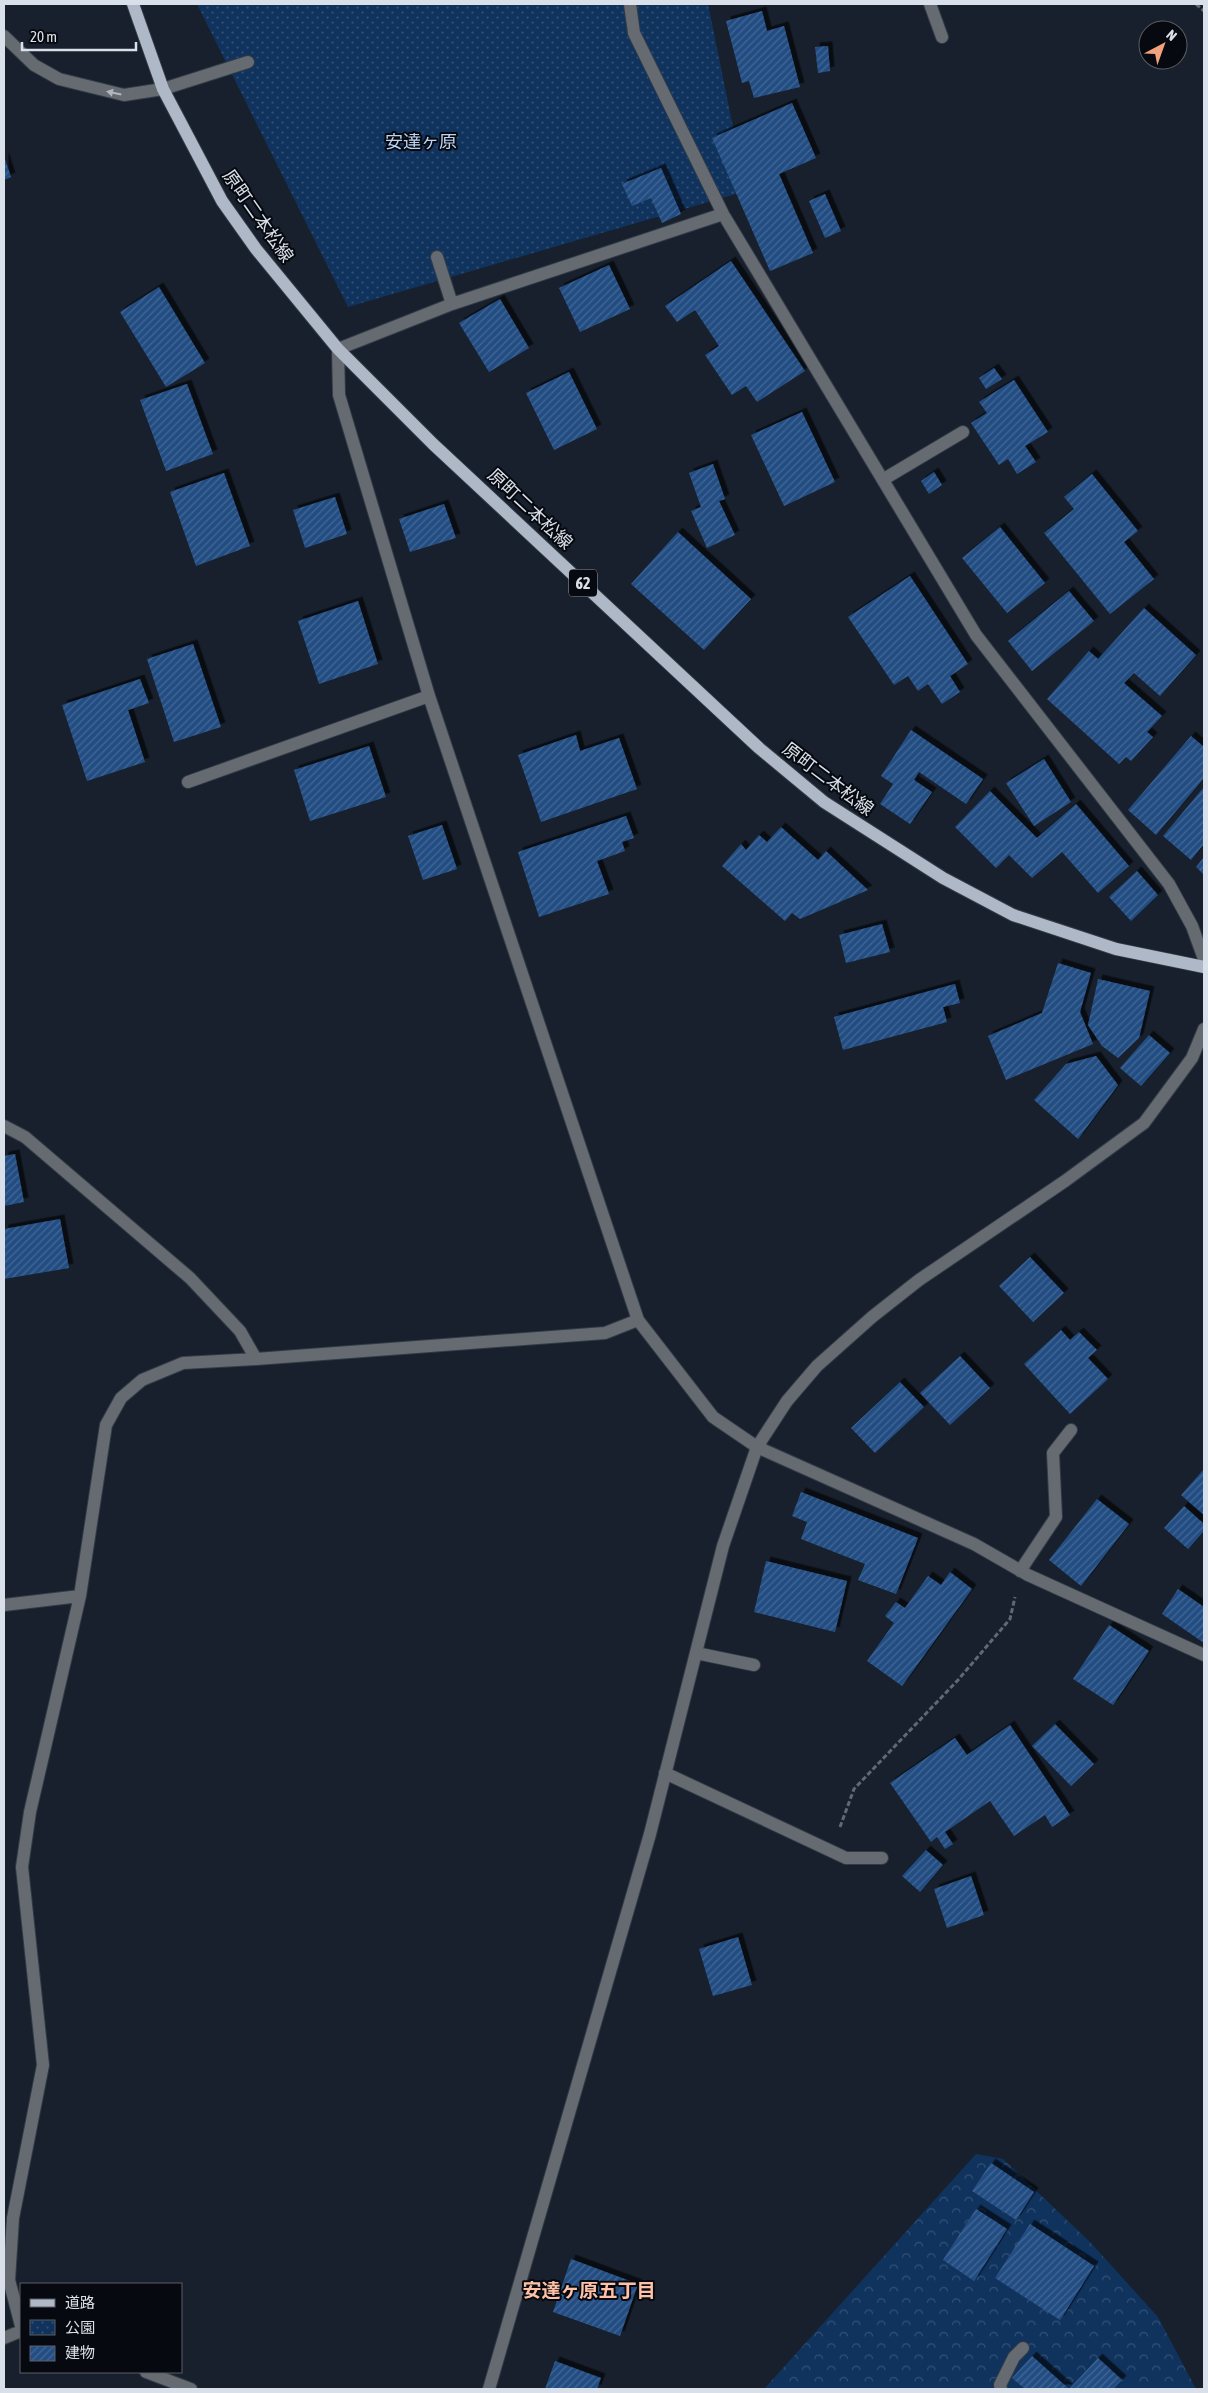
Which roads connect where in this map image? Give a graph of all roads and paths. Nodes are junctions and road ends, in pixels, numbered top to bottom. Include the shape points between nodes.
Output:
1 (133, 4) edge
2 (630, 4) edge
3 (930, 4) edge
4 (1196, 4) edge
5 (1204, 12) edge
6 (4, 36) edge
7 (942, 37) dead end
8 (248, 62) dead end
9 (162, 89) junction
10 (722, 214) junction
11 (437, 256) dead end
12 (452, 304) junction
13 (338, 349) junction
14 (963, 432) dead end
15 (884, 480) junction
16 (430, 696) junction
17 (188, 782) dead end
18 (1204, 959) edge
19 (1204, 967) edge
20 (1204, 1029) edge
21 (4, 1126) edge
22 (638, 1320) junction
23 (256, 1359) junction
24 (1071, 1430) dead end
25 (757, 1447) junction
26 (1020, 1571) junction
27 (80, 1596) junction
28 (4, 1605) edge
29 (696, 1652) junction
30 (1204, 1656) edge
31 (754, 1664) dead end
32 (665, 1773) junction
33 (832, 1851) junction
34 (882, 1858) dead end
35 (6, 2276) edge
36 (20, 2323) edge
37 (20, 2331) edge
38 (4, 2338) edge
39 (1023, 2348) dead end
40 (149, 2373) edge
41 (191, 2389) edge
42 (489, 2389) edge
43 (1001, 2389) edge

1 - 9 main road, 原町二本松線 / 62
2 - 10 street via 634,33
3 - 7 street
4 - 5 path
9 -> 6 street via 124,95 60,79 34,65
8 - 9 street
9 - 13 main road, 原町二本松線 / 62 via 222,201 256,249
10 - 12 street
10 - 15 street
11 - 12 street
12 - 13 street
13 - 16 street via 339,395
13 - 19 main road, 原町二本松線 / 62 via 433,444 759,748 824,802 944,878 1013,915 1116,949
14 - 15 street
15 - 18 street via 976,634 1169,884 1192,926
16 - 17 street
16 - 22 street
20 - 25 street via 1192,1058 1144,1122 1065,1181 918,1280 872,1318 817,1366 787,1401
21 - 23 street via 25,1137 190,1278 240,1330
22 - 23 street via 605,1333
22 - 25 street via 713,1417
23 - 27 street via 183,1363 142,1380 121,1398 106,1425
24 - 26 street via 1053,1453 1056,1517
25 - 26 street via 974,1544
25 - 29 street via 723,1546
26 - 30 street
26 - 33 path via 1010,1619 958,1680 854,1789
27 - 28 street
27 - 35 street via 30,1812 22,1867 43,2065 13,2218
29 - 31 street
29 - 32 street
32 - 33 street
32 - 42 street
33 - 34 street via 846,1858
35 - 36 street
37 - 38 street
39 - 43 street via 1014,2357
40 - 41 street

